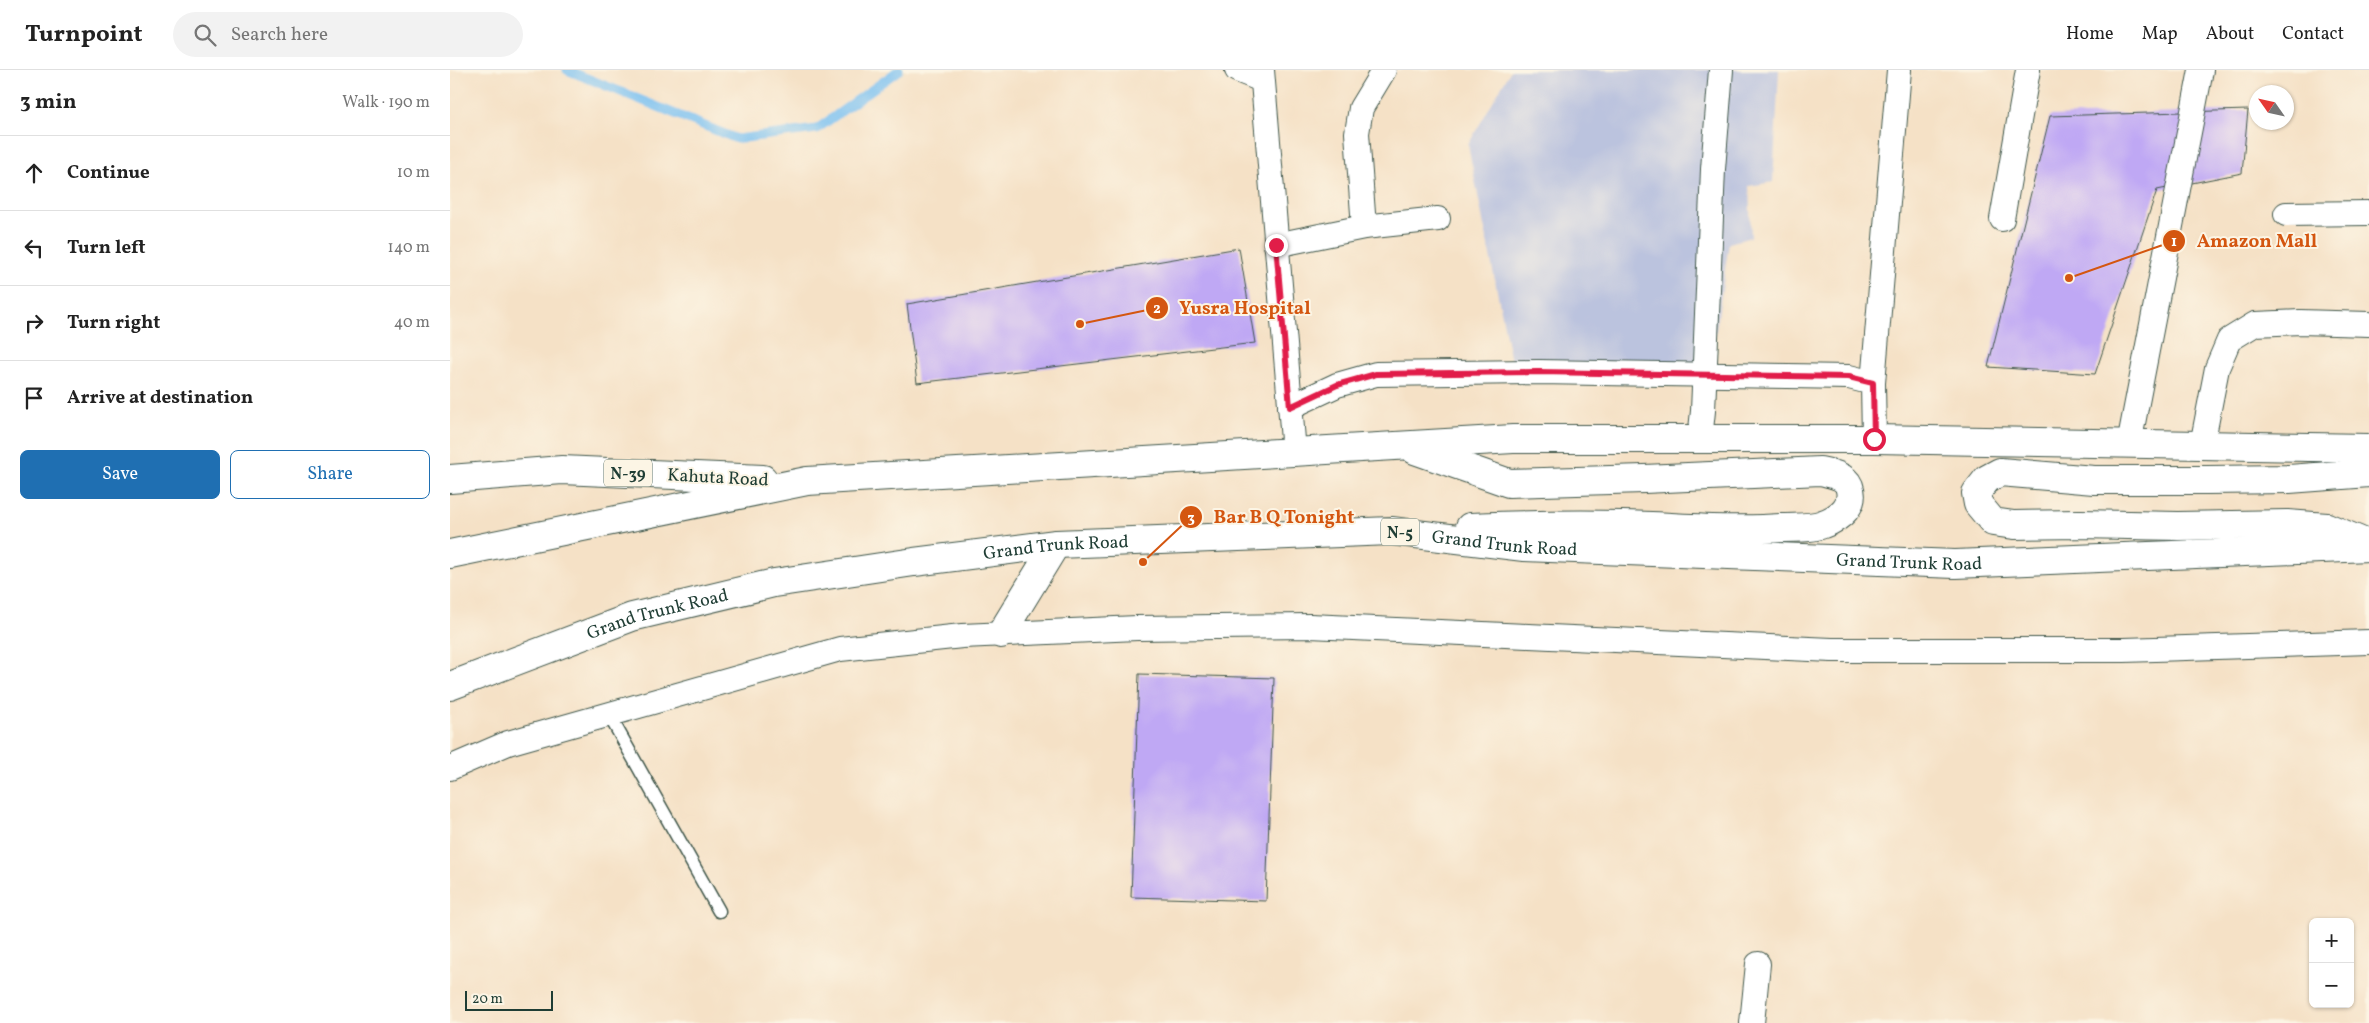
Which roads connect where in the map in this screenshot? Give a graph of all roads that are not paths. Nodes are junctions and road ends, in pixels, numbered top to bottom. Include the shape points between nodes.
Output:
1 (1237, 70) edge
2 (1384, 70) edge
3 (1721, 70) edge
4 (1899, 70) edge
5 (2028, 70) edge
6 (2201, 70) edge
7 (1262, 75) edge
8 (2369, 213) edge
9 (2286, 214) dead end
10 (1438, 219) dead end
11 (2002, 219) dead end
12 (1364, 227) junction
13 (1276, 245) junction
14 (2369, 324) edge
15 (1705, 374) junction
16 (1873, 383) junction
17 (1290, 407) junction
18 (1700, 439) junction
19 (1874, 439) junction
20 (2129, 444) junction
21 (2202, 445) junction
22 (1404, 446) junction
23 (2369, 448) edge
24 (1294, 452) junction
25 (2369, 474) edge
26 (450, 479) edge
27 (807, 482) junction
28 (1391, 531) junction
29 (1056, 544) junction
30 (2369, 546) edge
31 (450, 554) edge
32 (1000, 634) junction
33 (2369, 642) edge
34 (450, 686) edge
35 (608, 713) junction
36 (450, 768) edge
37 (719, 911) dead end
38 (1758, 964) dead end
39 (1752, 1023) edge

1 - 7 street
2 - 12 street via 1361,108 1358,133
3 - 15 street via 1713,169
4 - 16 street
5 - 11 street
6 - 20 street
7 - 13 street
8 - 9 street
10 - 12 street
12 - 13 street
13 - 17 street
14 - 21 street via 2255,324 2228,340 2217,368
15 - 16 street via 1849,377
15 - 17 street via 1376,374 1337,385
15 - 18 street
16 - 19 street
17 - 24 street
18 - 19 highway
18 - 22 highway via 1513,439
19 - 20 highway
20 - 21 highway
21 - 23 highway
22 - 24 highway
22 - 28 highway via 1509,483 1820,470 1848,483 1851,504 1839,516 1822,525 1745,531 1621,525
24 - 27 highway
25 - 30 highway via 2289,479 2094,480 2000,472 1987,479 1976,493 1978,504 1994,522 2007,524 2287,524 2328,527
26 - 27 highway, Kahuta Road / N-39 via 562,470
27 - 31 highway
28 - 29 highway, Grand Trunk Road / N-5
28 - 30 highway, Grand Trunk Road / N-5 via 1524,547 1955,564
29 - 32 highway
29 - 34 highway, Grand Trunk Road / N-5 via 774,583 632,617
32 - 33 street via 1310,626 1832,650 2124,650
32 - 35 street via 840,649
35 - 36 street via 508,743
35 - 37 lane
38 - 39 street

